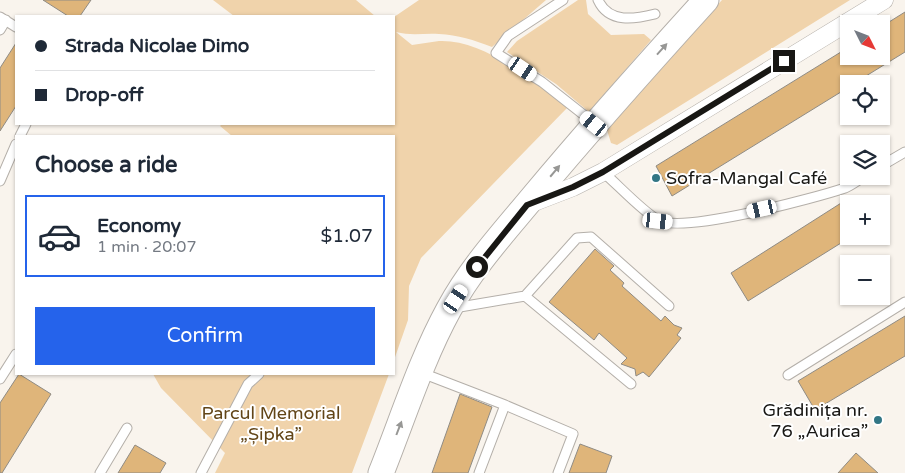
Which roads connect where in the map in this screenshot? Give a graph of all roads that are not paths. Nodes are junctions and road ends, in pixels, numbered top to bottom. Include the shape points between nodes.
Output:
1 (563, 0) edge
2 (598, 0) edge
3 (706, 0) edge
4 (884, 0) edge
5 (655, 14) dead end
6 (3, 19) edge
7 (15, 26) edge
8 (0, 30) edge
9 (594, 124) junction
10 (15, 146) edge
11 (905, 152) edge
12 (890, 161) edge
13 (603, 172) junction
14 (0, 181) edge
15 (849, 185) edge
16 (527, 205) junction
17 (525, 296) junction
18 (905, 302) edge
19 (669, 306) dead end
20 (449, 309) junction
21 (15, 356) edge
22 (420, 372) junction
23 (258, 375) edge
24 (788, 375) dead end
25 (0, 380) edge
26 (631, 384) dead end
27 (505, 405) junction
28 (128, 428) dead end
29 (100, 473) edge
30 (201, 473) edge
31 (381, 473) edge
32 (479, 473) edge
33 (558, 473) edge

1 - 9 lane via 508,36 496,53 542,82
2 - 5 lane via 614,17 628,19
9 -> 3 main road
4 - 13 street
6 - 7 lane
6 - 8 lane
16 -> 9 main road
10 - 14 lane
11 - 12 lane
13 - 15 lane via 658,221 676,223 724,218
13 - 16 street
16 - 20 main road via 477,267
17 - 19 lane via 577,238 585,236 591,237
17 - 20 lane
17 - 26 lane
18 - 24 lane
20 - 22 main road
21 - 25 lane
22 - 27 lane
31 -> 22 main road
23 - 30 lane via 248,384
27 - 32 lane
27 - 33 lane via 573,434
28 - 29 lane

